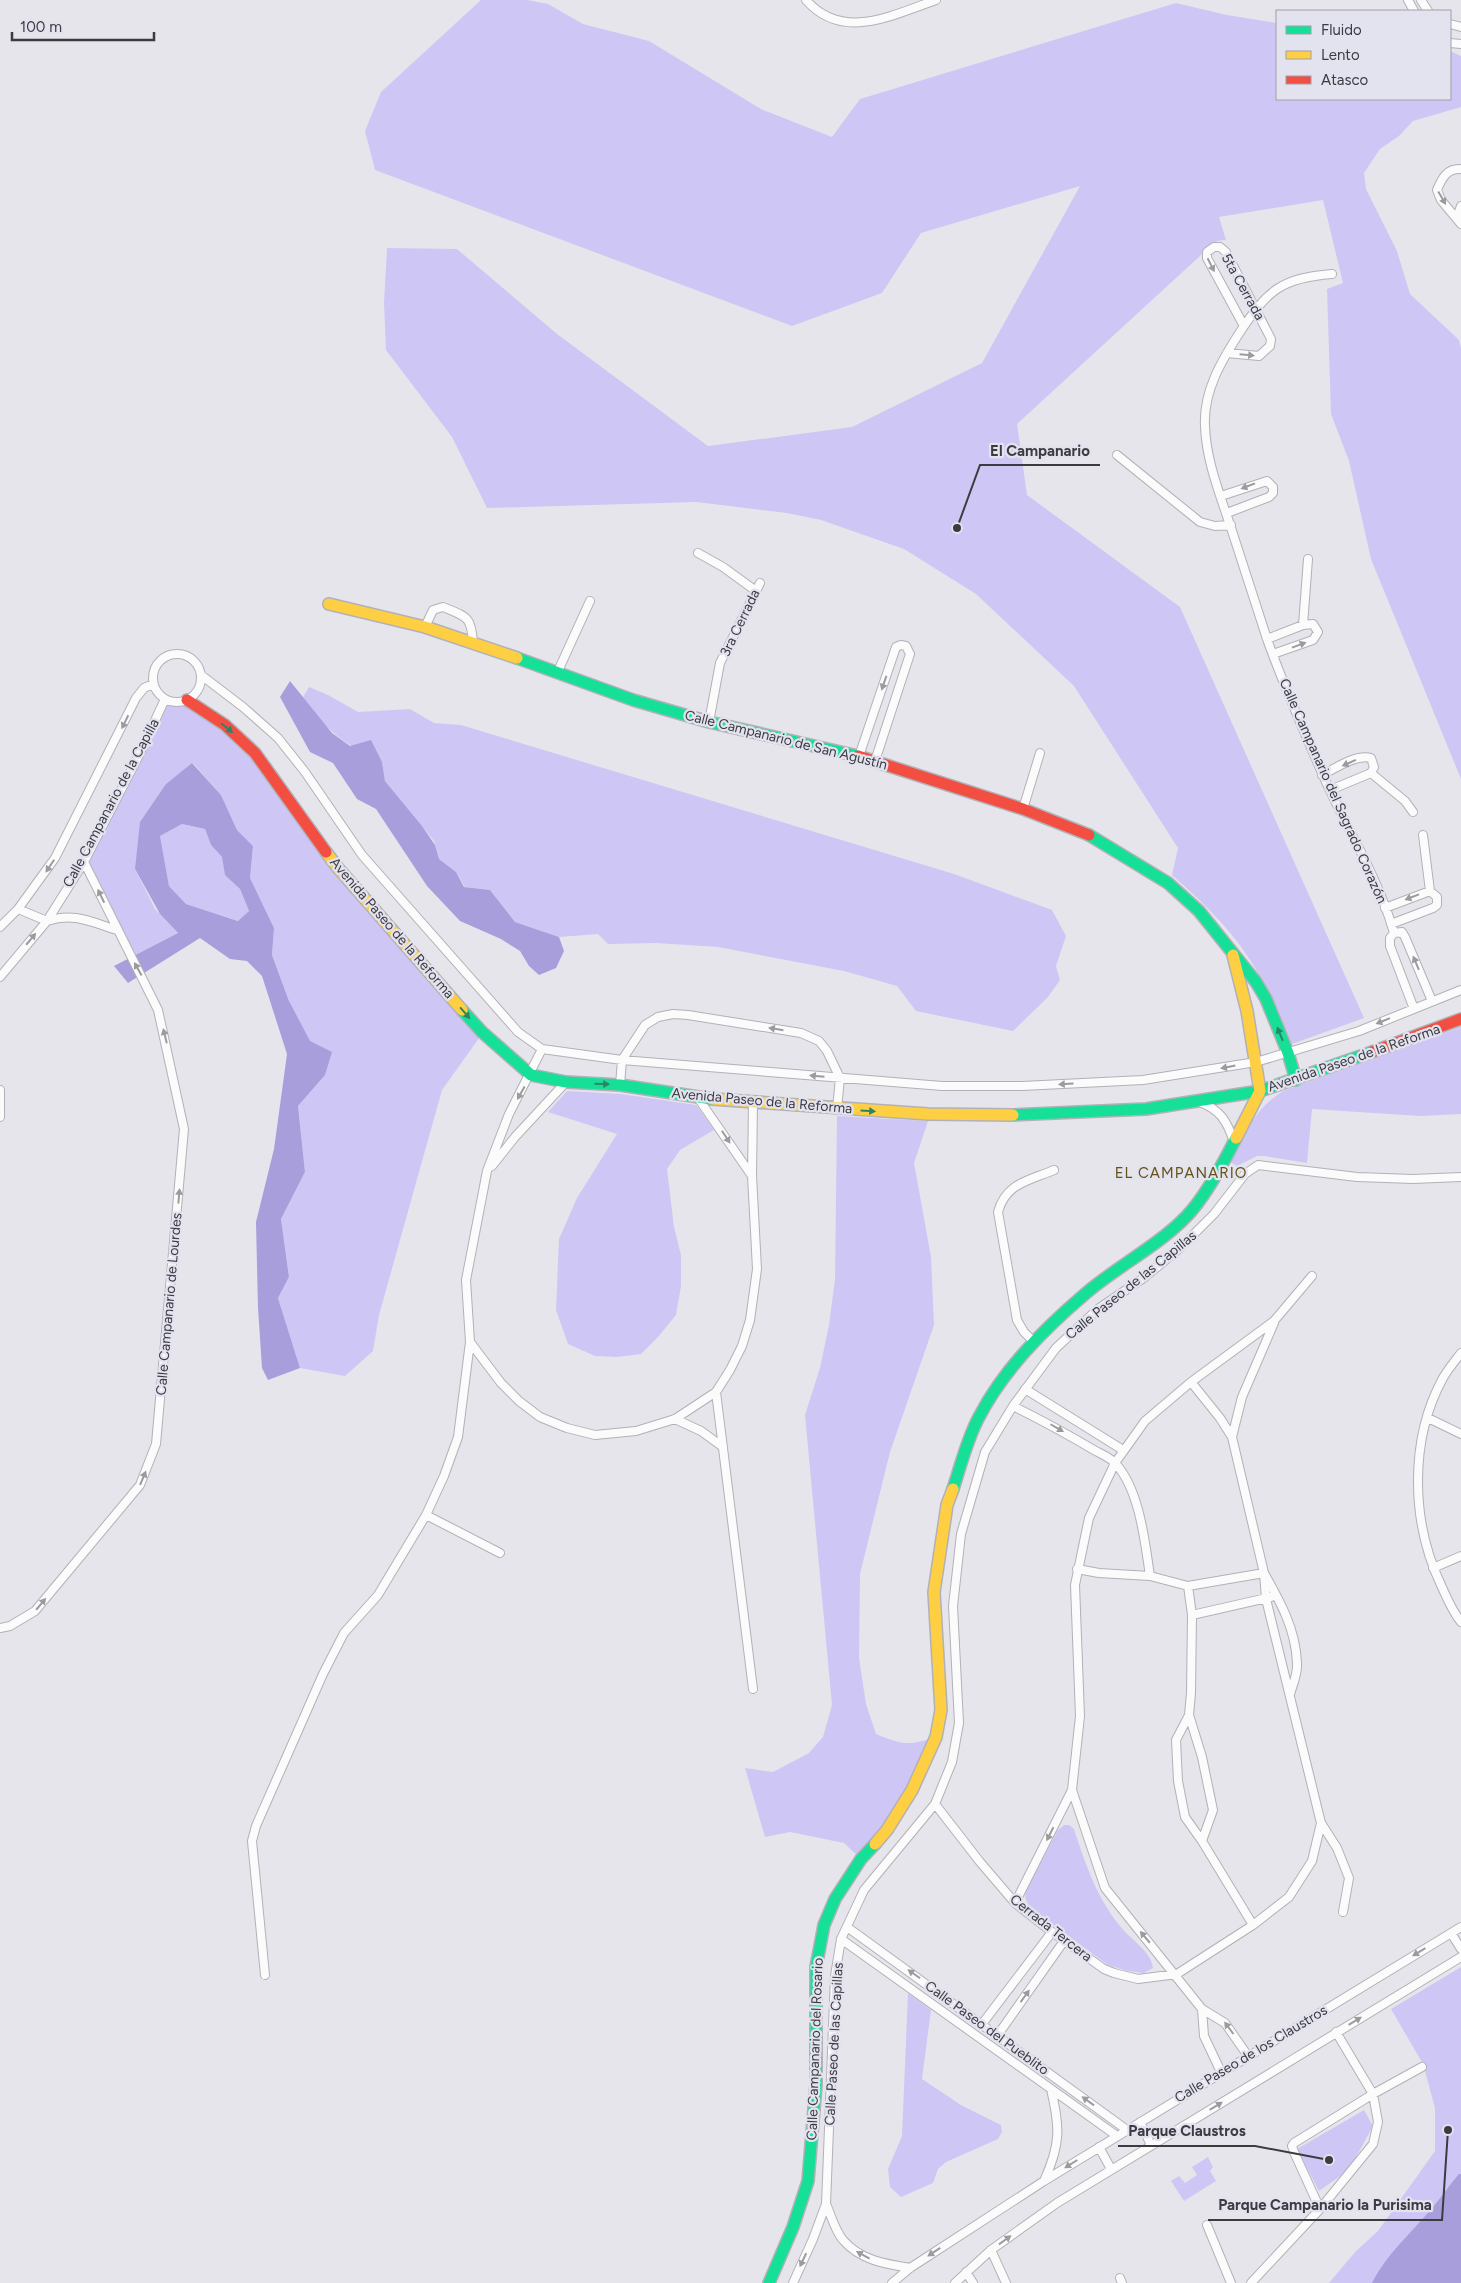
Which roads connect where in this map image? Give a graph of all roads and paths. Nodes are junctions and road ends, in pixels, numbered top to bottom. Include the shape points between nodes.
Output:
1 (806, 0) edge
2 (936, 0) edge
3 (1461, 170) edge
4 (1461, 206) edge
5 (1459, 221) edge
6 (1332, 274) dead end
7 (1256, 309) junction
8 (1244, 326) junction
9 (1226, 353) junction
10 (1117, 455) dead end
11 (1221, 496) junction
12 (1227, 513) junction
13 (1231, 525) junction
14 (698, 554) dead end
15 (1308, 559) dead end
16 (760, 582) dead end
17 (756, 591) junction
18 (590, 601) dead end
19 (329, 604) dead end
20 (1303, 625) junction
21 (425, 627) junction
22 (1267, 639) junction
23 (473, 642) junction
24 (1273, 654) junction
25 (558, 671) junction
26 (201, 675) junction
27 (153, 684) junction
28 (165, 699) junction
29 (187, 700) junction
30 (709, 722) junction
31 (1040, 753) dead end
32 (859, 756) junction
33 (875, 761) junction
34 (1371, 773) junction
35 (1322, 774) junction
36 (1330, 790) junction
37 (1023, 809) junction
38 (1413, 812) dead end
39 (1423, 835) dead end
40 (84, 862) junction
41 (1430, 891) junction
42 (1385, 908) junction
43 (18, 909) junction
44 (47, 920) junction
45 (1392, 924) junction
46 (0, 927) edge
47 (117, 930) junction
48 (1394, 933) junction
49 (1233, 955) junction
50 (0, 977) edge
51 (1461, 990) edge
52 (1432, 1001) junction
53 (1414, 1009) junction
54 (1461, 1019) edge
55 (542, 1049) junction
56 (1288, 1053) junction
57 (622, 1060) junction
58 (1256, 1062) junction
59 (531, 1075) junction
60 (840, 1078) junction
61 (1296, 1080) junction
62 (566, 1082) junction
63 (620, 1084) junction
64 (0, 1090) edge
65 (1260, 1091) junction
66 (698, 1098) junction
67 (754, 1102) junction
68 (1197, 1102) junction
69 (837, 1109) junction
70 (0, 1117) edge
71 (1234, 1142) junction
72 (1054, 1170) dead end
73 (487, 1172) junction
74 (752, 1176) junction
75 (1461, 1177) edge
76 (1312, 1276) dead end
77 (1274, 1321) junction
78 (470, 1342) junction
79 (1034, 1342) junction
80 (1461, 1353) edge
81 (1191, 1382) junction
82 (1025, 1389) junction
83 (716, 1392) junction
84 (1013, 1406) junction
85 (1428, 1418) junction
86 (675, 1419) junction
87 (1461, 1434) edge
88 (1232, 1437) junction
89 (723, 1447) junction
90 (1123, 1450) junction
91 (1115, 1463) junction
92 (426, 1515) junction
93 (500, 1552) dead end
94 (1461, 1556) edge
95 (1077, 1568) junction
96 (1433, 1568) junction
97 (1264, 1573) junction
98 (1150, 1576) junction
99 (1188, 1586) junction
100 (1276, 1596) junction
101 (1266, 1599) junction
102 (1192, 1615) junction
103 (1461, 1622) edge
104 (0, 1628) edge
105 (753, 1689) dead end
106 (1290, 1696) junction
107 (1189, 1715) junction
108 (1072, 1790) junction
109 (935, 1804) junction
110 (1321, 1823) junction
111 (1202, 1841) junction
112 (1015, 1903) junction
113 (1342, 1912) dead end
114 (1253, 1924) junction
115 (847, 1927) junction
116 (1461, 1927) edge
117 (1052, 1932) junction
118 (1451, 1933) junction
119 (841, 1939) junction
120 (1064, 1942) junction
121 (1461, 1949) edge
122 (1461, 1957) edge
123 (1177, 1974) junction
124 (265, 1976) dead end
125 (959, 2006) junction
126 (1202, 2008) junction
127 (951, 2016) junction
128 (982, 2024) junction
129 (1336, 2032) junction
130 (996, 2036) junction
131 (1248, 2056) junction
132 (1029, 2059) junction
133 (1022, 2067) junction
134 (1422, 2067) dead end
135 (1221, 2072) junction
136 (1051, 2088) junction
137 (1373, 2094) junction
138 (1140, 2122) junction
139 (1127, 2130) junction
140 (1117, 2136) junction
141 (1151, 2145) junction
142 (1099, 2147) junction
143 (1112, 2169) junction
144 (1044, 2181) junction
145 (826, 2204) junction
146 (1320, 2209) junction
147 (1208, 2226) dead end
148 (991, 2250) junction
149 (910, 2268) junction
150 (966, 2272) junction
151 (769, 2283) edge
152 (793, 2283) edge
153 (892, 2283) edge
154 (955, 2283) edge
155 (972, 2283) edge
156 (1006, 2283) edge
157 (1231, 2283) edge
158 (1251, 2283) edge

1 - 2 street via 816,12 843,23 879,19
3 -> 5 street via 1449,171 1442,177 1437,190 1441,200
4 - 5 street
6 - 7 street, Calle Campanario del Sagrado Corazón via 1289,281 1273,290
7 - 8 street, Calle Campanario del Sagrado Corazón
7 -> 8 street, 5ta Cerrada via 1226,252 1220,247 1207,252 1207,258
9 -> 7 street, 5ta Cerrada via 1259,356 1270,346 1268,332
8 - 9 street, Calle Campanario del Sagrado Corazón
9 - 11 street, Calle Campanario del Sagrado Corazón via 1207,397 1205,426
10 - 13 street via 1200,522 1215,526
11 - 12 street, Calle Campanario del Sagrado Corazón
12 -> 11 street via 1269,497 1273,487 1267,481 1259,482
12 - 13 street, Calle Campanario del Sagrado Corazón
13 - 22 street, Calle Campanario del Sagrado Corazón
14 - 17 street
15 - 20 street
16 - 17 street, 3ra Cerrada
17 - 30 street, 3ra Cerrada via 720,663
18 - 25 street
19 - 21 street, Calle Campanario de San Agustín
20 - 22 street
24 -> 20 street via 1316,638 1318,632 1313,624
21 - 23 street, Calle Campanario de San Agustín
21 - 23 street via 433,610 443,607 468,619
22 - 24 street, Calle Campanario del Sagrado Corazón
23 - 25 street, Calle Campanario de San Agustín
24 - 35 street, Calle Campanario del Sagrado Corazón
25 - 30 street, Calle Campanario de San Agustín via 634,700
26 - 27 street via 193,660 185,655 172,654 155,666
26 - 29 street via 195,694
26 - 55 street, Avenida Paseo de la Reforma via 278,738 362,855 518,1032
27 - 28 street
27 -> 43 street, Calle Campanario de la Capilla via 139,693 55,858
28 - 29 street
28 - 40 street, Calle Campanario de la Capilla
29 -> 59 street, Avenida Paseo de la Reforma via 225,725 255,752 338,868 482,1032
30 - 32 street, Calle Campanario de San Agustín
31 - 37 street
32 - 33 street, Calle Campanario de San Agustín
33 -> 32 street via 910,654 906,646 896,647
33 - 37 street, Calle Campanario de San Agustín
34 -> 35 street via 1374,763 1366,757
34 - 36 street
34 - 38 street via 1405,801
35 - 36 street, Calle Campanario del Sagrado Corazón
36 - 42 street, Calle Campanario del Sagrado Corazón
37 - 49 street, Calle Campanario de San Agustín via 1092,836 1168,883 1199,911
39 - 41 street
40 - 44 street, Calle Campanario de la Capilla
47 -> 40 street, Calle Campanario de Lourdes
41 -> 42 street
41 - 45 street via 1437,897 1437,905
42 - 45 street, Calle Campanario del Sagrado Corazón
43 - 44 street
43 - 46 street, Calle Campanario de la Capilla
44 - 47 street via 60,916 74,917
50 -> 44 street, Calle Campanario de la Capilla
45 - 48 street, Calle Campanario del Sagrado Corazón
104 -> 47 street, Calle Campanario de Lourdes via 10,1626 35,1611 140,1484 156,1444 184,1129 158,1010
52 -> 48 street via 1405,937 1402,932
48 - 53 street, Calle Campanario del Sagrado Corazón via 1390,946
56 -> 49 street, Calle Campanario de San Agustín via 1256,982
49 - 58 street, Calle Campanario de San Agustín
51 - 52 street, Avenida Paseo de la Reforma
52 - 53 street, Avenida Paseo de la Reforma
53 -> 56 street, Avenida Paseo de la Reforma via 1359,1031
54 - 61 street, Avenida Paseo de la Reforma
55 - 57 street, Avenida Paseo de la Reforma
55 - 59 street
56 - 58 street, Avenida Paseo de la Reforma
56 - 61 street, Calle Campanario de San Agustín
60 -> 57 street, Avenida Paseo de la Reforma
60 -> 57 street via 819,1041 801,1033 673,1014 658,1017 645,1025
57 - 63 street
58 -> 60 street, Avenida Paseo de la Reforma via 1143,1080 1022,1086 942,1086
58 - 65 street, Calle Campanario de San Agustín
59 - 62 street, Avenida Paseo de la Reforma
59 -> 73 street via 509,1114
60 - 69 street
61 - 65 street, Avenida Paseo de la Reforma
62 -> 63 street, Avenida Paseo de la Reforma
62 - 73 street
63 - 66 street, Avenida Paseo de la Reforma
64 - 70 street
65 - 68 street, Avenida Paseo de la Reforma
65 - 71 street, Calle Campanario del Rosario
66 - 67 street, Avenida Paseo de la Reforma
66 -> 74 street
67 - 69 street, Avenida Paseo de la Reforma
67 - 74 street
69 -> 68 street, Avenida Paseo de la Reforma via 1022,1115 1146,1109
68 - 71 street via 1211,1106 1223,1116
71 - 79 street, Calle Campanario del Rosario via 1192,1210 1087,1292
72 - 79 street via 1012,1188 1002,1198 998,1212 1018,1320
73 - 78 street via 466,1280
74 - 83 street via 758,1269 750,1320 742,1346
75 - 82 street, Calle Paseo de las Capillas via 1357,1177 1266,1164 1253,1167 1180,1248 1098,1309 1056,1348
76 - 77 street
77 - 81 street
77 - 88 street via 1242,1397
78 - 86 street via 519,1401 540,1417 567,1428 595,1435 636,1431
78 - 92 street via 458,1437
79 - 151 street, Calle Campanario del Rosario via 995,1390 978,1419 947,1505 934,1592 941,1710 930,1753 887,1830 861,1859 835,1899 824,1925 816,1967 816,2085 808,2181
80 - 85 street via 1443,1378
81 - 88 street
81 - 90 street via 1145,1421
82 - 84 street, Calle Paseo de las Capillas
82 - 90 street
83 - 86 street
83 - 89 street
84 -> 91 street via 1053,1425
84 - 109 street, Calle Paseo de las Capillas via 985,1452 962,1534 953,1606 959,1723 952,1762
85 - 87 street
85 - 96 street via 1419,1454 1419,1493 1421,1529
86 - 89 street via 701,1431
88 - 97 street
89 - 105 street
90 - 91 street
91 - 95 street via 1090,1518
91 - 98 street via 1134,1500
92 - 93 street
92 - 124 street via 378,1595 344,1632 256,1826 252,1841
94 - 96 street
95 - 98 street via 1099,1573
95 - 108 street via 1080,1716
96 - 103 street
97 - 99 street
97 - 100 street
97 - 101 street
98 - 99 street
99 - 102 street
100 - 101 street
100 - 106 street via 1288,1620 1298,1665
101 - 102 street
101 - 106 street
102 - 107 street
106 - 110 street
107 - 111 street via 1213,1810
107 - 111 street via 1176,1740 1178,1781 1185,1816
108 -> 112 street
123 -> 108 street via 1105,1888
109 - 112 street, Cerrada Tercera
109 - 115 street, Calle Paseo de las Capillas via 864,1890
110 - 113 street via 1337,1848 1349,1878
110 - 114 street via 1312,1861 1289,1896
111 - 114 street
112 - 117 street, Cerrada Tercera
114 - 123 street
115 - 119 street, Calle Paseo de las Capillas
125 -> 115 street, Calle Paseo del Pueblito
116 - 118 street, Calle Paseo de los Claustros
117 - 120 street, Cerrada Tercera
117 - 128 street
118 - 121 street
118 -> 131 street, Calle Paseo de los Claustros
119 - 127 street, Calle Paseo del Pueblito
119 - 145 street, Calle Paseo de las Capillas via 835,1976
120 - 123 street, Cerrada Tercera via 1114,1974 1138,1979
130 -> 120 street
129 -> 122 street, Calle Paseo de los Claustros
123 - 126 street
125 - 127 street
125 - 128 street, Calle Paseo del Pueblito
131 -> 126 street via 1225,2023
126 - 135 street via 1204,2036
127 - 133 street, Calle Paseo del Pueblito
128 - 130 street, Calle Paseo del Pueblito
129 - 137 street
141 -> 129 street, Calle Paseo de los Claustros
130 - 132 street, Calle Paseo del Pueblito
131 - 135 street, Calle Paseo de los Claustros
132 - 133 street
139 -> 132 street, Calle Paseo del Pueblito
133 - 136 street, Calle Paseo del Pueblito
134 - 137 street
135 - 138 street, Calle Paseo de los Claustros
136 - 140 street, Calle Paseo del Pueblito
136 - 144 street via 1059,2135 1054,2160
137 - 146 street via 1378,2122 1373,2144
137 - 146 street via 1292,2146
138 - 139 street, Calle Paseo de los Claustros
138 - 141 street
139 - 140 street, Calle Paseo de los Claustros
140 - 142 street, Calle Paseo de los Claustros
141 - 143 street, Calle Paseo de los Claustros
142 - 143 street
142 -> 144 street, Calle Paseo de los Claustros
148 -> 143 street, Calle Paseo de los Claustros
144 -> 149 street, Calle Paseo de los Claustros
149 -> 145 street via 877,2262 857,2253 842,2239
145 -> 152 street, Calle Paseo de las Capillas
146 - 158 street
147 - 157 street
148 - 150 street, Calle Paseo de los Claustros
148 - 156 street
149 - 153 street, Calle Paseo de los Claustros
150 - 154 street, Calle Paseo de los Claustros
150 - 155 street

